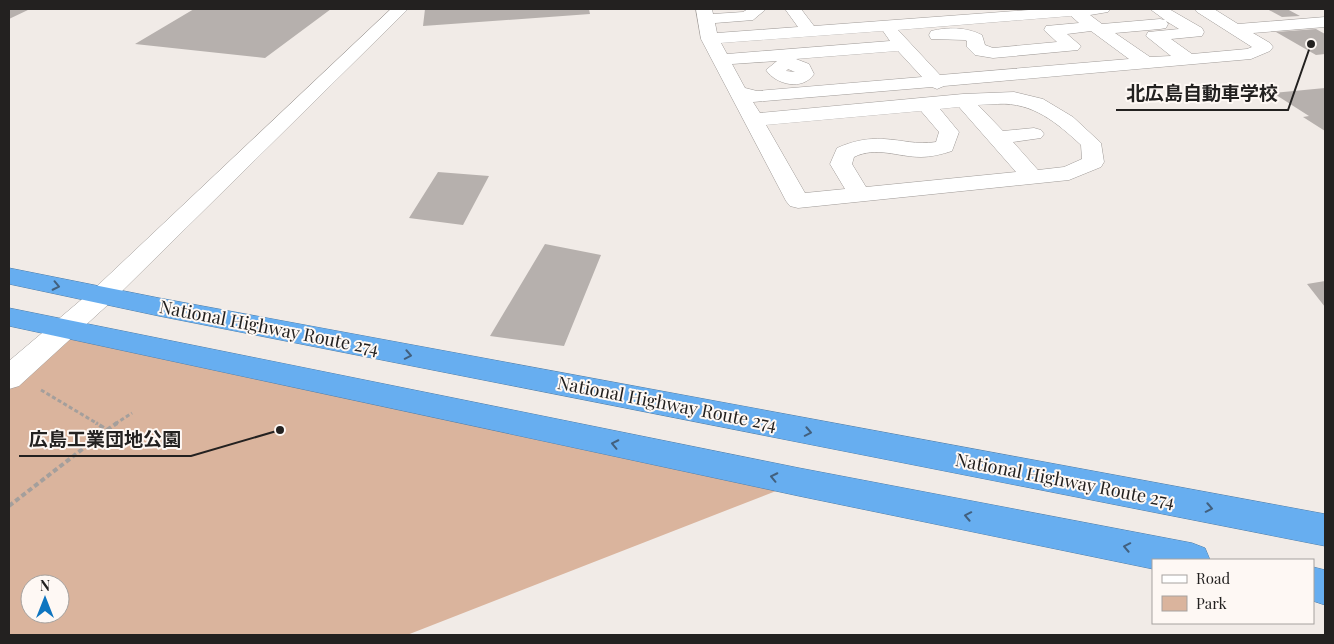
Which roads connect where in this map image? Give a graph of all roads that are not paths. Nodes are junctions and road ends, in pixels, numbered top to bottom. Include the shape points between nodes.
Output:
1 (400, 9) edge
2 (756, 9) edge
3 (793, 9) edge
4 (906, 9) edge
5 (1102, 9) edge
6 (1203, 9) edge
7 (871, 10) edge
8 (1073, 10) edge
9 (982, 13) edge
10 (705, 14) edge
11 (1159, 16) edge
12 (1234, 21) junction
13 (1325, 22) edge
14 (1097, 28) junction
15 (810, 32) junction
16 (710, 39) junction
17 (898, 40) junction
18 (1027, 53) junction
19 (1189, 60) junction
20 (1147, 64) junction
21 (1049, 72) junction
22 (730, 76) junction
23 (833, 77) junction
24 (937, 82) junction
25 (963, 100) junction
26 (926, 104) junction
27 (754, 120) junction
28 (1034, 134) dead end
29 (997, 138) junction
30 (1033, 177) junction
31 (860, 195) junction
32 (9, 276) edge
33 (103, 295) junction
34 (9, 317) edge
35 (66, 328) junction
36 (9, 378) edge
37 (1325, 530) edge
38 (1187, 559) edge

1 - 33 street
2 - 10 street via 747,17
3 - 15 street
4 - 7 street
5 - 8 street
6 - 12 street
7 - 17 street
8 - 9 street
8 - 14 street
9 - 17 street
9 - 18 street
10 - 16 street
11 - 14 street
11 - 19 street via 1196,32 1154,36
12 - 13 street
12 - 19 street via 1264,47 1251,54
14 - 18 street via 1052,30 1072,46
14 - 20 street
15 - 16 street
15 - 17 street
16 - 22 street
17 - 18 street via 953,48 968,62
17 - 18 street via 961,33 976,39 976,47 981,51
17 - 22 street
17 - 24 street
18 - 21 street
19 - 20 street
20 - 21 street
21 - 24 street
22 - 23 street via 758,97 774,97
22 - 23 street via 776,72 785,78 795,78 806,74 806,65 813,62 828,63
22 - 27 street
23 - 24 street
25 - 26 street
25 - 29 street
25 - 30 street via 1015,98 1046,106 1091,143 1092,162 1069,173
26 - 27 street
26 - 31 street via 948,132 945,146 921,151 884,145 860,146 845,153 841,164
27 - 31 street via 798,201
28 - 29 street
29 - 30 street
30 - 31 street
32 -> 33 highway, National Highway Route 274
33 - 35 street
33 -> 37 highway, National Highway Route 274
34 - 35 highway
35 - 36 street
38 -> 35 highway via 808,484

